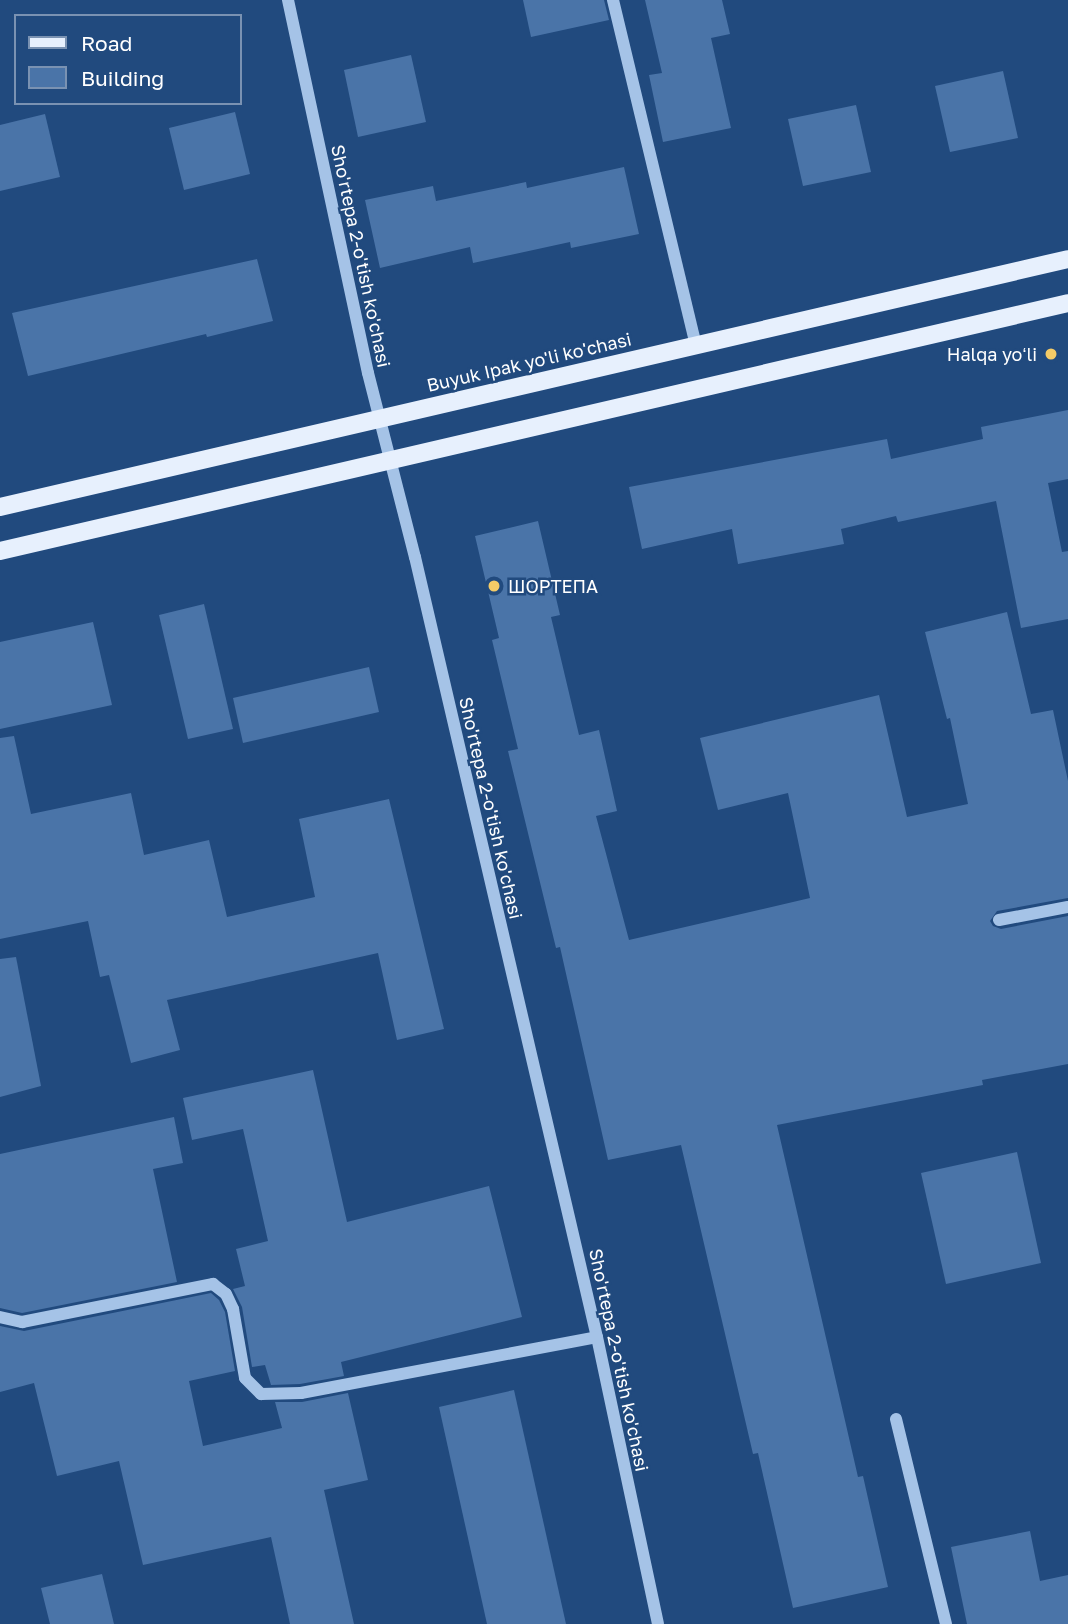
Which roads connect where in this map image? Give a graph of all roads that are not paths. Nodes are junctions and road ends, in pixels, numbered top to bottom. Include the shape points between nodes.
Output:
1 (288, 0) edge
2 (612, 0) edge
3 (1068, 258) edge
4 (1068, 303) edge
5 (696, 345) junction
6 (380, 419) junction
7 (390, 461) junction
8 (0, 507) edge
9 (0, 551) edge
10 (1068, 907) edge
11 (999, 920) dead end
12 (0, 1318) edge
13 (597, 1337) junction
14 (896, 1419) dead end
15 (658, 1624) edge
16 (946, 1624) edge

1 - 6 street, Sho'rtepa 2-o'tish ko'chasi
2 - 5 street
3 - 5 main road, Buyuk Ipak yo'li ko'chasi
4 - 7 main road
5 - 6 main road, Buyuk Ipak yo'li ko'chasi
6 - 7 street, Sho'rtepa 2-o'tish ko'chasi
6 - 8 main road, Buyuk Ipak yo'li ko'chasi
7 - 9 main road
7 - 13 street, Sho'rtepa 2-o'tish ko'chasi
10 - 11 street
12 - 13 street via 22,1322 213,1284 226,1294 233,1309 245,1378 261,1394 301,1393
13 - 15 street, Sho'rtepa 2-o'tish ko'chasi
14 - 16 street

